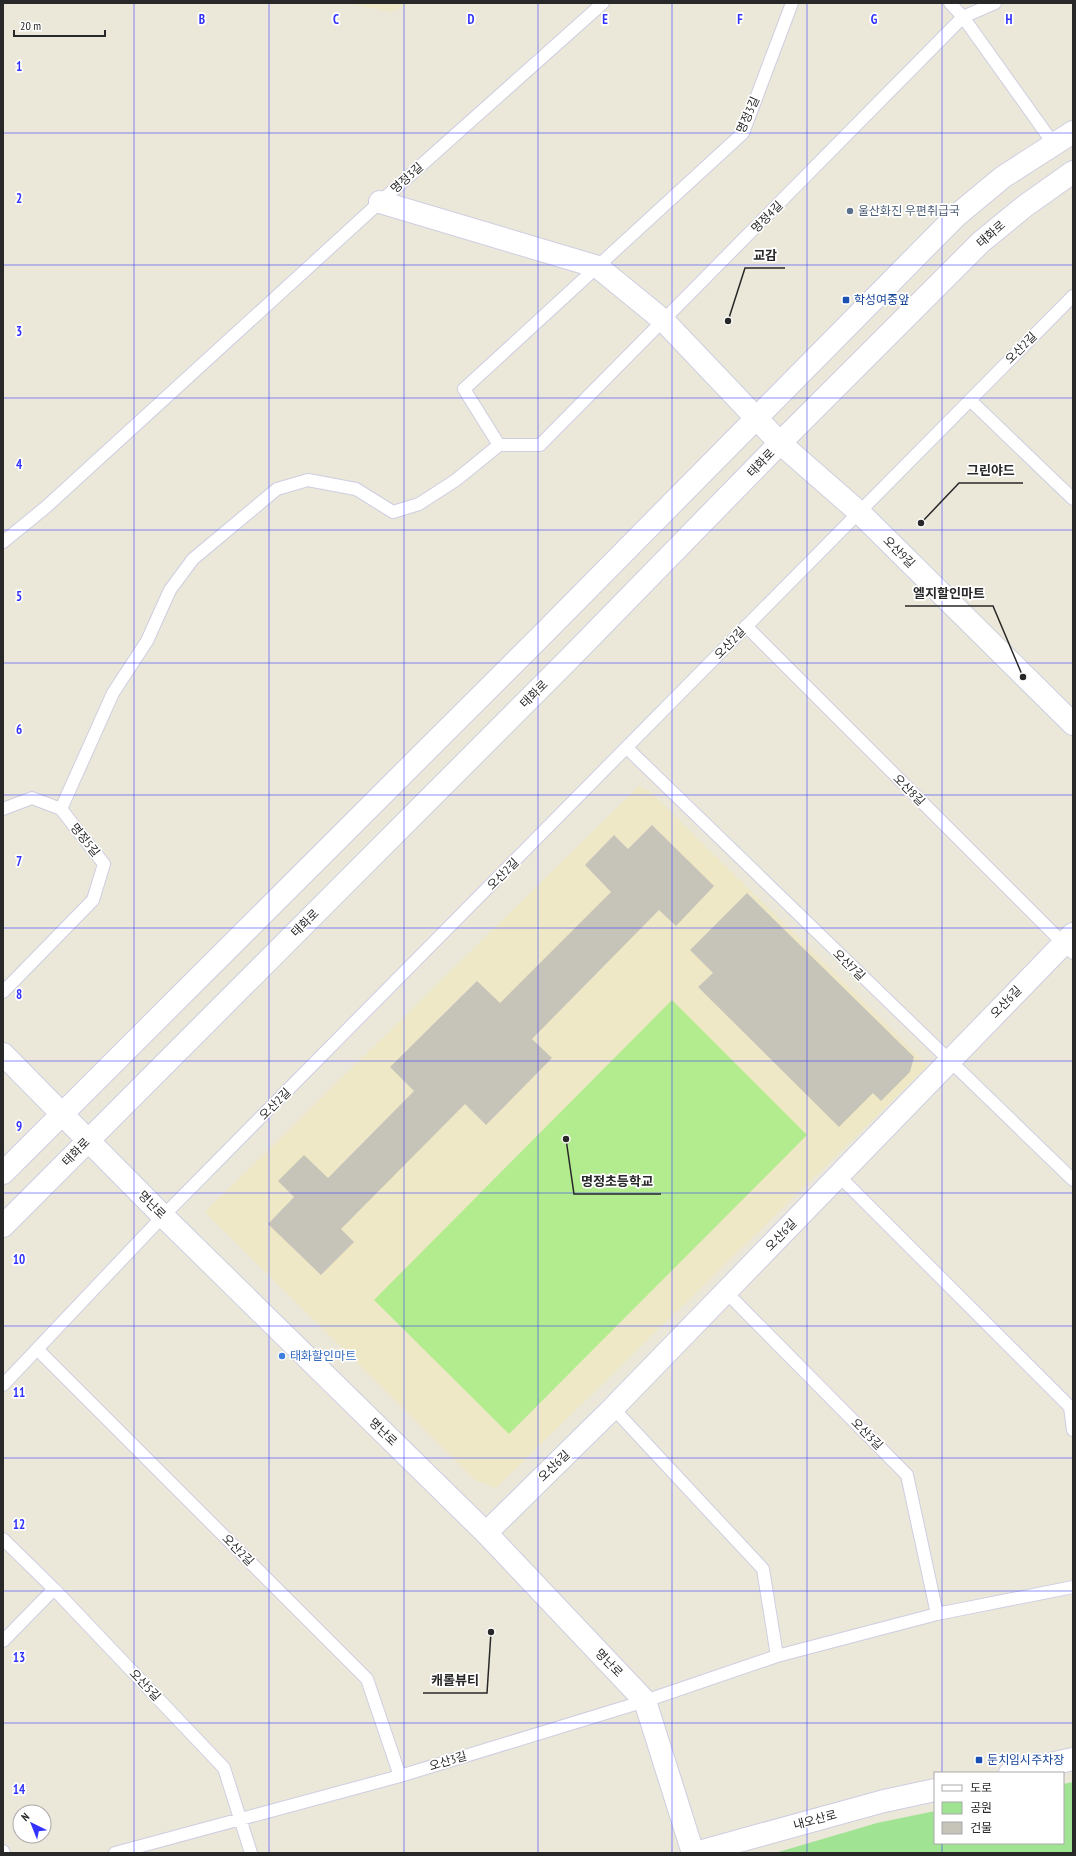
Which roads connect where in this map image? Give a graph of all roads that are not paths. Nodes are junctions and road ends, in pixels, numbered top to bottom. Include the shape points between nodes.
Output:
1 (603, 3) edge
2 (792, 3) edge
3 (950, 3) edge
4 (996, 3) edge
5 (963, 17) junction
6 (1073, 132) edge
7 (1053, 143) junction
8 (1073, 172) edge
9 (380, 202) junction
10 (598, 267) junction
11 (1073, 296) edge
12 (664, 321) junction
13 (970, 400) junction
14 (756, 418) junction
15 (780, 443) junction
16 (499, 444) junction
17 (1073, 499) edge
18 (860, 513) junction
19 (3, 542) edge
20 (746, 626) junction
21 (1073, 724) edge
22 (627, 748) junction
23 (3, 809) edge
24 (61, 809) junction
25 (1070, 943) edge
26 (3, 992) edge
27 (3, 1054) edge
28 (948, 1061) junction
29 (61, 1113) junction
30 (88, 1140) junction
31 (3, 1173) edge
32 (838, 1175) junction
33 (1073, 1180) edge
34 (163, 1216) junction
35 (3, 1226) edge
36 (726, 1292) junction
37 (38, 1350) junction
38 (3, 1385) edge
39 (613, 1408) junction
40 (1073, 1430) edge
41 (486, 1533) junction
42 (3, 1539) edge
43 (1073, 1587) edge
44 (54, 1589) junction
45 (937, 1614) junction
46 (3, 1641) edge
47 (777, 1656) junction
48 (645, 1701) junction
49 (1073, 1759) edge
50 (1014, 1772) edge
51 (400, 1776) junction
52 (934, 1790) edge
53 (241, 1820) junction
54 (116, 1853) edge
55 (251, 1853) edge
56 (694, 1853) edge

1 - 9 lane, 명정3길
2 - 10 lane, 명정3길 via 743,133
3 - 5 lane
4 - 5 lane, 명정4길
5 - 7 lane
5 - 12 lane, 명정4길
6 - 7 street
7 - 14 street via 1003,177 956,216
8 - 15 street, 태화로 via 1025,206 981,242
9 - 10 street, 명정3길
9 - 19 lane via 46,507
10 - 12 street, 명정3길
10 - 16 lane, 명정3길 via 464,389
11 - 13 lane, 오산2길
12 - 14 street, 명정3길
12 - 16 lane, 명정4길 via 540,445
13 - 17 lane
13 - 18 lane, 오산2길
14 - 15 street, 오산9길
14 - 29 street via 551,626
15 - 18 street, 오산9길
15 - 30 street, 태화로 via 571,657
16 - 24 lane via 456,480 419,504 393,512 356,489 308,480 277,489 193,559 170,590 147,642 113,693
18 - 20 lane, 오산2길
18 - 21 street, 오산9길
20 - 22 lane, 오산2길
20 - 25 lane, 오산8길
22 - 28 lane, 오산7길
22 - 34 lane, 오산2길
23 - 24 lane via 32,798
24 - 26 lane, 명정5길 via 104,864 93,900
25 - 28 street, 오산6길
27 - 29 street, 명난로
28 - 32 street, 오산6길
28 - 33 lane, 오산7길
29 - 30 street, 명난로
29 - 31 street
30 - 34 street, 명난로
30 - 35 street, 태화로
32 - 36 street, 오산6길
32 - 40 lane via 1070,1407
34 - 37 lane, 오산2길
34 - 41 street, 명난로
36 - 39 street, 오산6길
36 - 45 lane, 오산3길 via 907,1475
37 - 38 lane, 오산2길
37 - 51 lane, 오산2길 via 367,1679
39 - 41 street, 오산6길
39 - 47 lane via 763,1569
41 - 48 street, 명난로
42 - 44 lane, 오산5길
43 - 45 lane, 오산3길
44 - 46 lane
44 - 53 lane, 오산5길 via 224,1768
45 - 47 lane, 오산3길
47 - 48 lane, 오산3길
48 - 51 lane, 오산3길
48 - 56 street, 명난로
49 - 50 street
51 - 53 lane, 오산3길
52 - 56 street, 내오산로 via 884,1801
53 - 54 lane, 오산3길
53 - 55 lane, 오산5길

